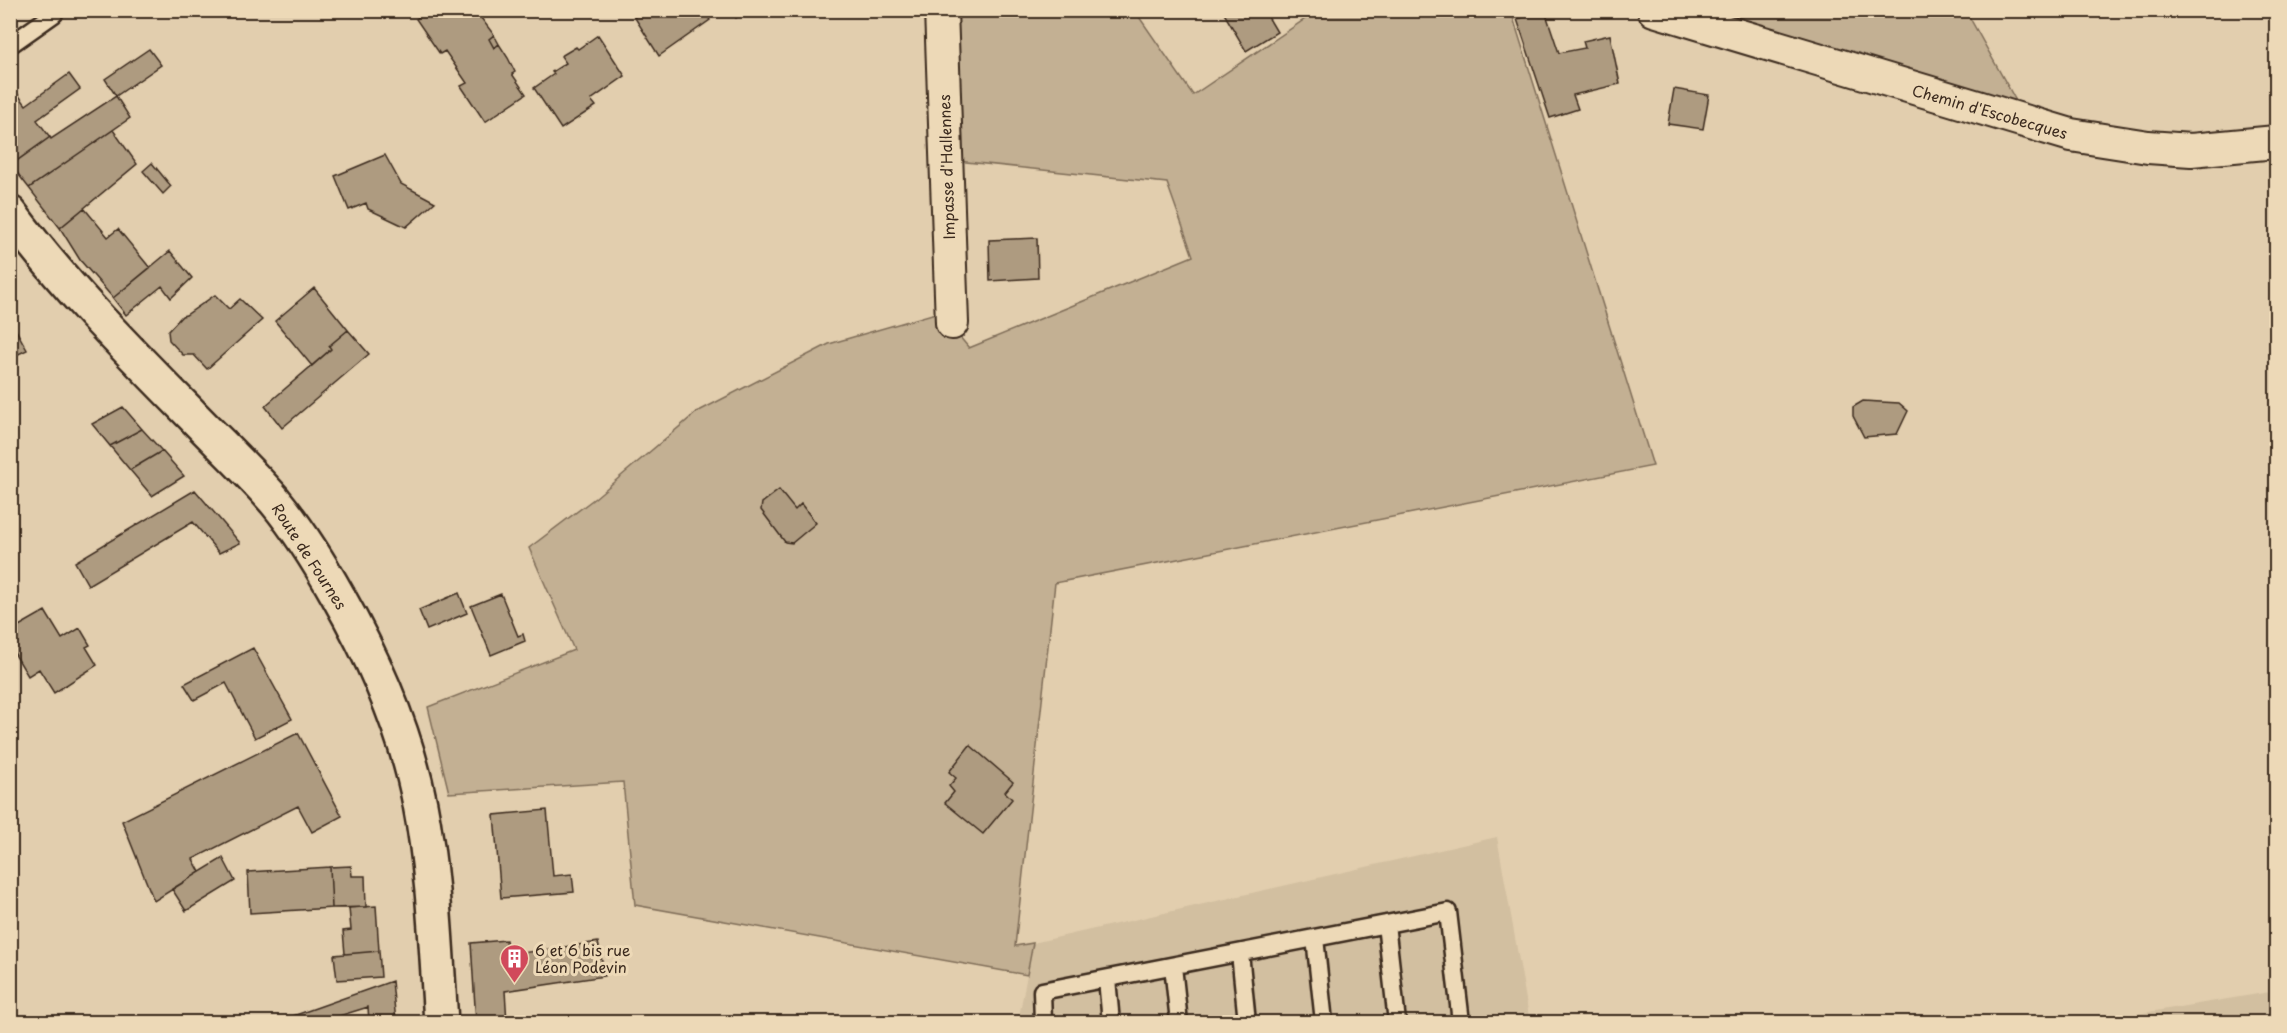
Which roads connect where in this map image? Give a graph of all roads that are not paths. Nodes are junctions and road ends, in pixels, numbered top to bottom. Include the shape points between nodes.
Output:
1 (941, 10) edge
2 (1654, 10) edge
3 (54, 14) dead end
4 (10, 45) edge
5 (2277, 141) edge
6 (10, 213) edge
7 (952, 323) dead end
8 (1386, 924) junction
9 (1315, 938) junction
10 (1240, 953) junction
11 (1173, 966) junction
12 (1107, 979) junction
13 (441, 1023) edge
14 (1043, 1023) edge
15 (1112, 1023) edge
16 (1179, 1023) edge
17 (1247, 1023) edge
18 (1324, 1023) edge
19 (1397, 1023) edge
20 (1461, 1023) edge

1 - 7 street, Impasse d'Hallennes
2 - 5 street, Chemin d'Escobecques via 2071,135 2191,150
3 - 4 lane
6 - 13 main road, Route de Fournes via 82,301 277,503 362,639 396,720 420,804 433,906
8 - 9 lane
8 - 19 lane
8 - 20 lane via 1448,912
9 - 10 lane
9 - 18 lane
10 - 11 lane
10 - 17 lane
11 - 12 lane
11 - 16 lane
12 - 14 lane via 1042,991
12 - 15 lane

